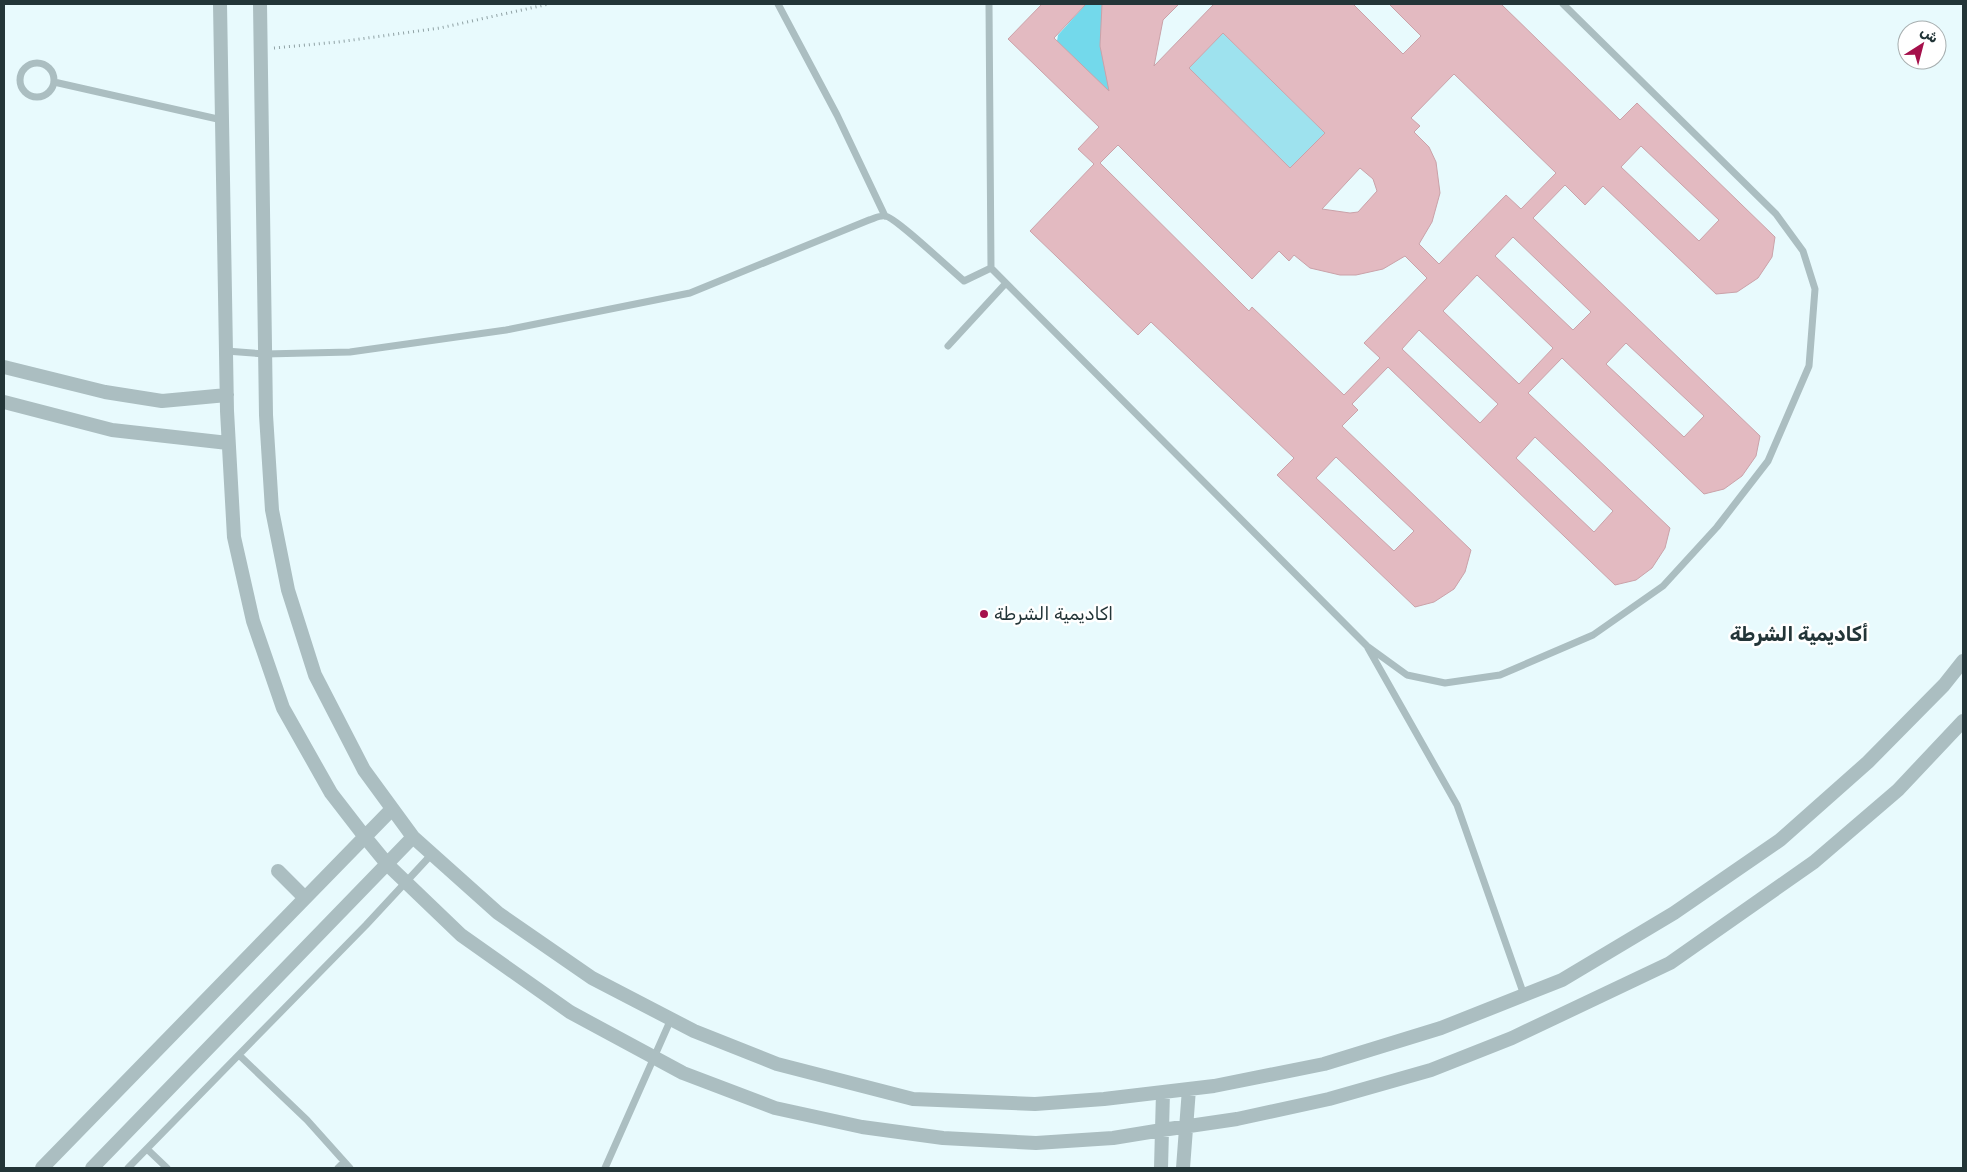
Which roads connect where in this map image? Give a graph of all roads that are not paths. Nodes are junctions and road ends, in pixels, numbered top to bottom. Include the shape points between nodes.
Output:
1 (220, 4) edge
2 (260, 4) edge
3 (778, 4) edge
4 (989, 4) edge
5 (1563, 4) edge
6 (54, 82) junction
7 (222, 120) junction
8 (885, 216) junction
9 (991, 268) junction
10 (1006, 283) junction
11 (948, 346) dead end
12 (226, 351) junction
13 (265, 354) junction
14 (4, 367) edge
15 (227, 395) junction
16 (4, 402) edge
17 (228, 443) junction
18 (1367, 646) junction
19 (1963, 661) edge
20 (1963, 721) edge
21 (392, 808) junction
22 (365, 837) junction
23 (413, 837) junction
24 (431, 855) junction
25 (388, 865) junction
26 (278, 872) dead end
27 (405, 882) junction
28 (305, 898) junction
29 (1524, 995) junction
30 (671, 1019) junction
31 (239, 1055) junction
32 (654, 1057) junction
33 (1188, 1089) junction
34 (1163, 1092) junction
35 (1186, 1126) junction
36 (1162, 1130) junction
37 (148, 1149) junction
38 (344, 1162) junction
39 (42, 1168) edge
40 (92, 1168) edge
41 (128, 1168) edge
42 (167, 1168) edge
43 (338, 1168) edge
44 (350, 1168) edge
45 (605, 1168) edge
46 (1161, 1168) edge
47 (1183, 1168) edge

1 - 7 street
2 - 13 street
3 - 8 lane via 837,115
4 - 9 lane
5 - 18 lane via 1776,214 1803,251 1816,289 1809,366 1768,461 1717,527 1663,586 1593,635 1500,675 1445,683 1407,675
6 - 6 lane via 52,72 37,62 27,65 19,82 23,91 32,96 50,91
6 - 7 lane
7 - 12 street
8 - 9 lane via 898,222 964,281
8 - 13 lane via 690,293 486,333 350,352
9 - 10 lane
10 - 11 lane
10 - 18 lane
12 - 13 lane
12 - 15 street
13 - 21 street via 272,510 288,590 315,674 364,770
14 - 15 street via 105,392 162,401
15 - 17 street
16 - 17 street via 112,430
17 - 22 street via 234,537 253,621 283,708 331,793
18 - 29 lane via 1456,805
19 - 29 street via 1944,685 1868,762 1780,840 1674,913 1562,980
20 - 35 street via 1898,790 1814,862 1670,963 1512,1038 1431,1070 1329,1099
21 - 22 street
21 - 23 street
22 - 25 street
22 - 28 street
23 - 24 street
23 - 25 street
24 - 27 lane
24 - 30 street via 498,913 592,978
25 - 27 street
25 - 40 street
26 - 28 street
27 - 31 lane
27 - 32 street via 461,935 562,1007
28 - 39 street
29 - 33 street via 1441,1028 1324,1064
30 - 32 lane
30 - 34 street via 777,1064 913,1098 1035,1104
31 - 37 lane
31 - 38 lane via 307,1120
32 - 36 street via 683,1073 775,1108 862,1127 943,1138 1036,1143 1112,1138
32 - 45 lane
33 - 34 street
33 - 35 street
34 - 36 street
35 - 36 street
35 - 47 street
36 - 46 street
37 - 41 lane
37 - 42 lane
38 - 43 lane
38 - 44 lane

